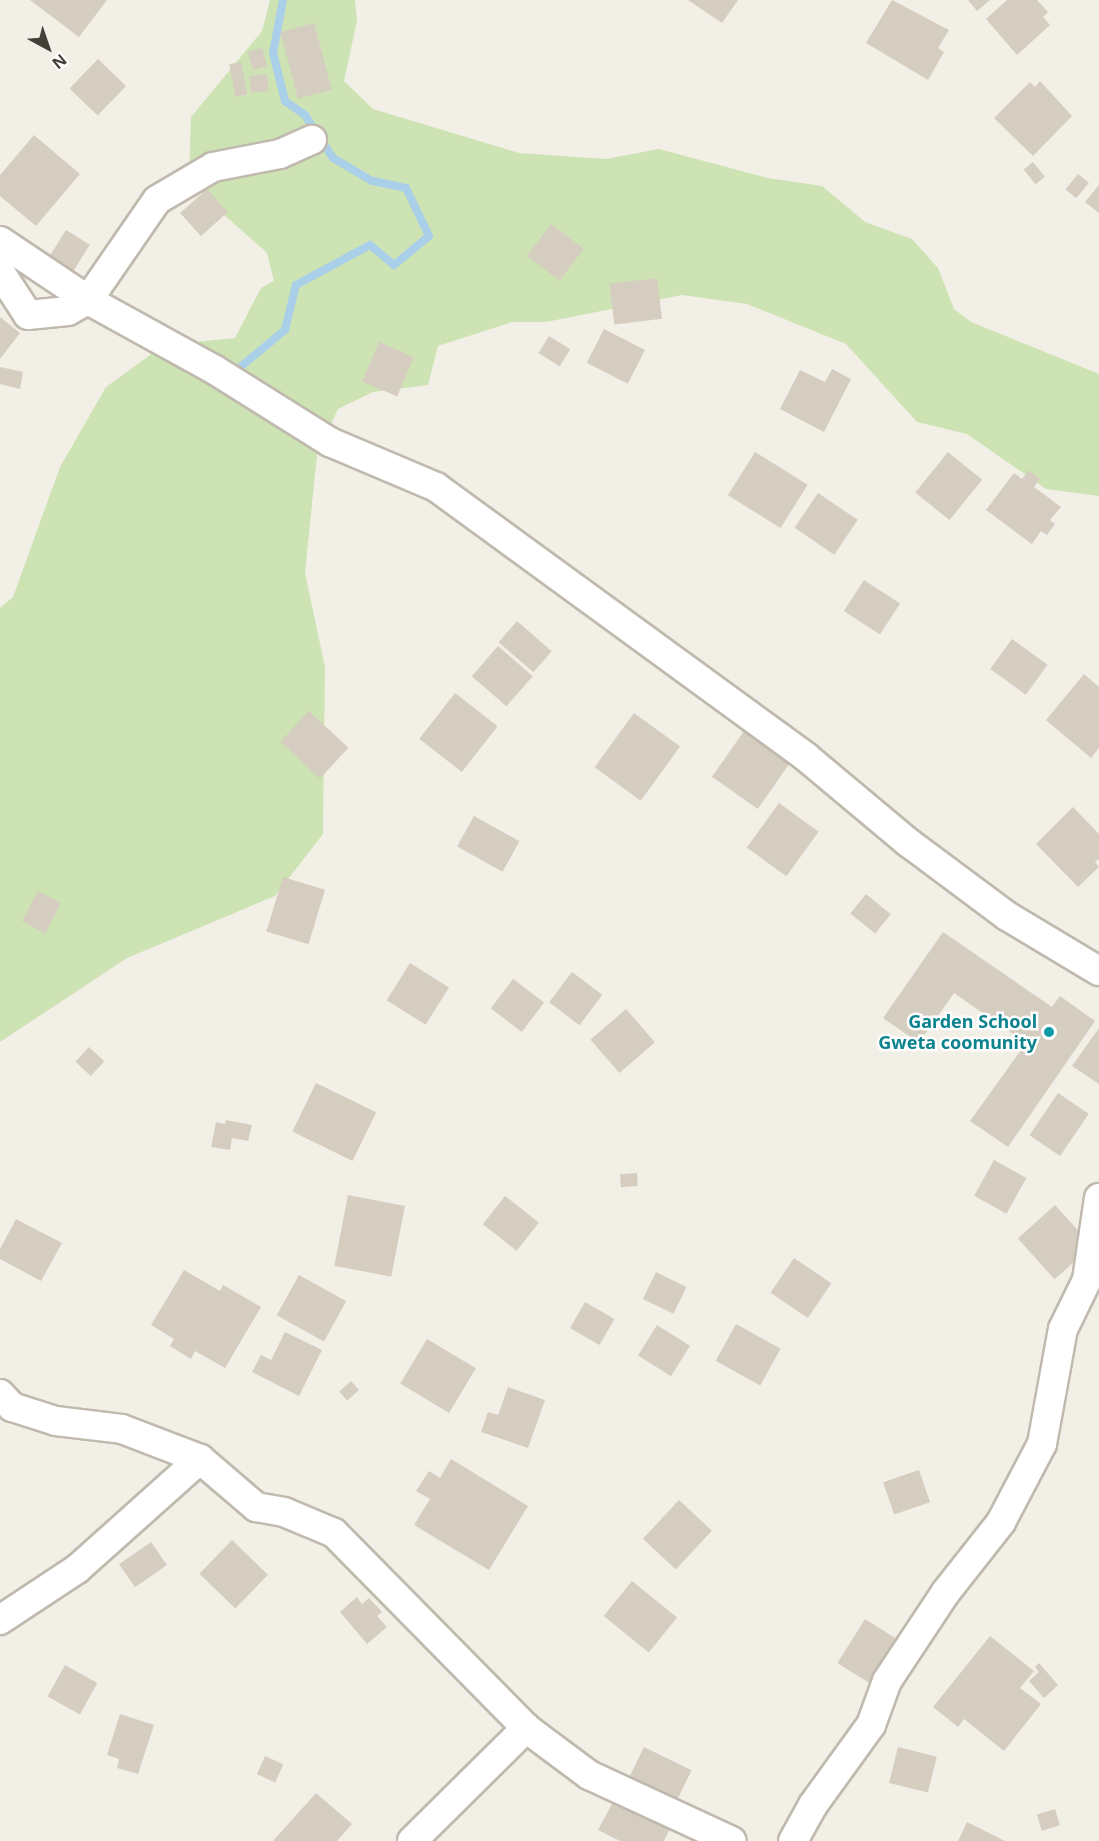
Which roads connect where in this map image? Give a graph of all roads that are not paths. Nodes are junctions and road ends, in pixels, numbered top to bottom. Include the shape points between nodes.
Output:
1 (312, 140) dead end
2 (0, 241) edge
3 (0, 272) edge
4 (88, 300) junction
5 (1099, 971) edge
6 (1099, 1198) edge
7 (0, 1394) edge
8 (200, 1459) junction
9 (0, 1620) edge
10 (526, 1728) junction
11 (412, 1841) edge
12 (732, 1841) edge
13 (793, 1841) edge

1 - 4 street via 280,154 213,167 157,200
2 - 4 street
3 - 4 street via 28,315 68,311
4 - 5 street via 215,370 330,442 436,487 806,757 909,843 1006,916
6 - 13 street via 1087,1280 1063,1329 1042,1444 1001,1522 945,1592 893,1671 871,1725 813,1805
7 - 8 street via 12,1407 56,1421 122,1429
8 - 9 street via 77,1569
8 - 10 street via 256,1507 284,1512 334,1533
10 - 11 street
10 - 12 street via 589,1775

